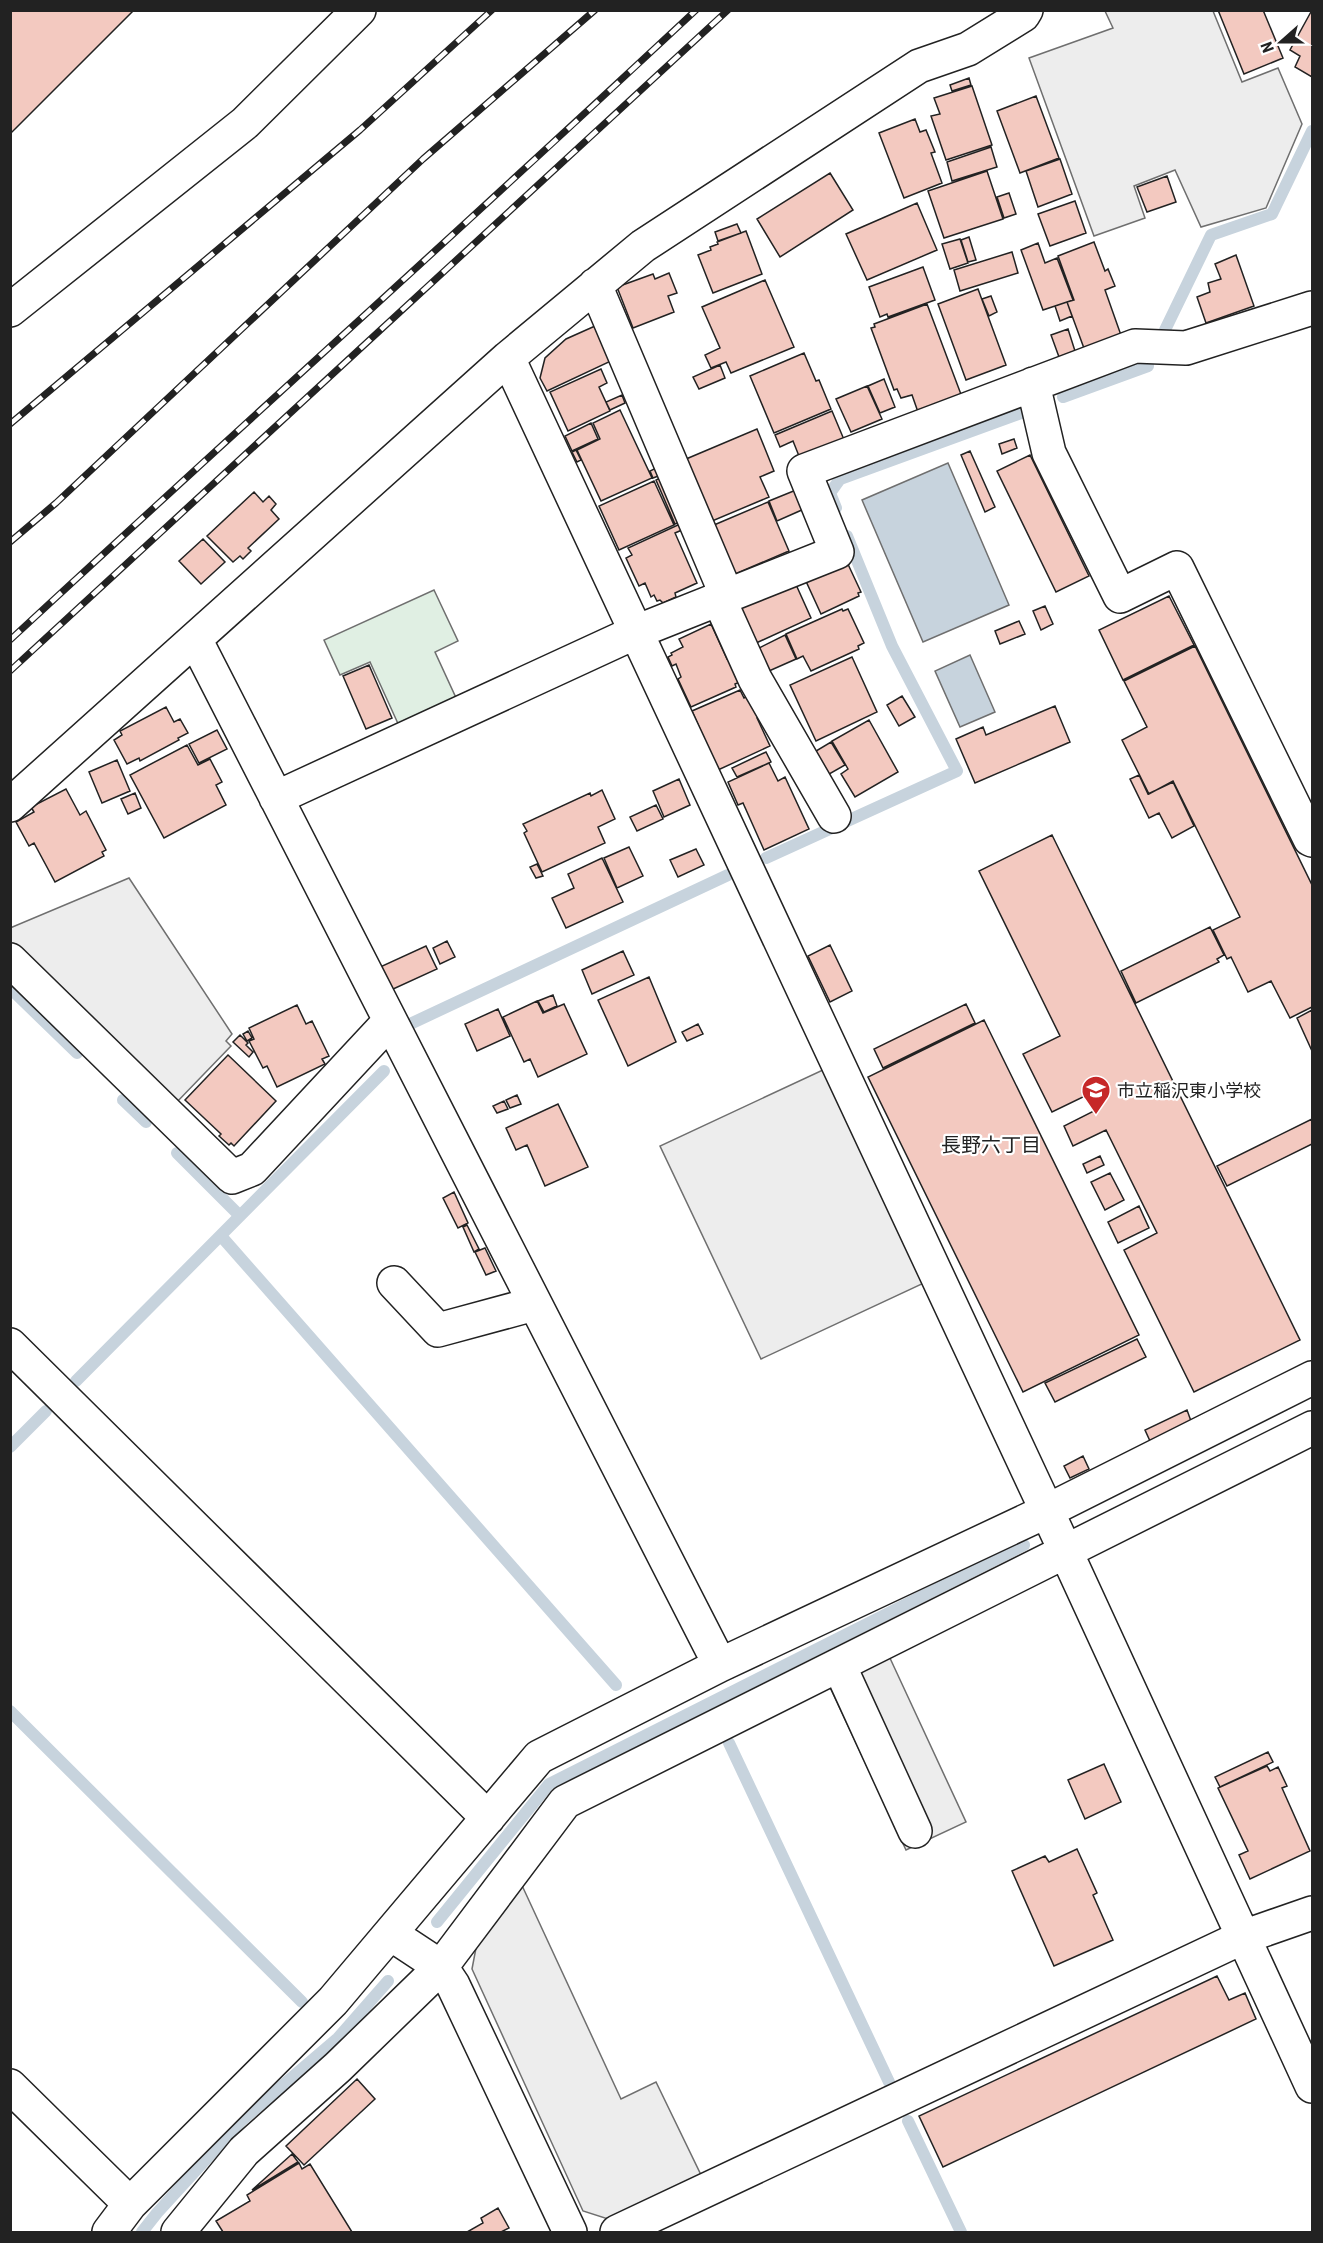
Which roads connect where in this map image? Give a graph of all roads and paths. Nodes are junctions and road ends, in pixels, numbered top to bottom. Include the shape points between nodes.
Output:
1 (359, 10) edge
2 (1026, 10) edge
3 (596, 285) junction
4 (1312, 308) edge
5 (10, 310) edge
6 (508, 358) junction
7 (1034, 384) junction
8 (723, 597) junction
9 (636, 632) junction
10 (195, 639) junction
11 (276, 798) junction
12 (10, 805) edge
13 (834, 816) dead end
14 (1312, 840) edge
15 (10, 960) edge
16 (390, 1021) junction
17 (394, 1283) dead end
18 (534, 1304) junction
19 (10, 1345) edge
20 (1312, 1378) edge
21 (1312, 1428) edge
22 (1047, 1511) junction
23 (1066, 1552) junction
24 (720, 1665) junction
25 (839, 1665) junction
26 (488, 1818) junction
27 (915, 1831) dead end
28 (1312, 1913) edge
29 (391, 1934) junction
30 (1243, 1937) junction
31 (441, 1966) junction
32 (10, 2086) edge
33 (1312, 2086) edge
34 (130, 2204) junction
35 (108, 2232) edge
36 (178, 2232) edge
37 (570, 2232) edge
38 (616, 2232) edge

1 - 5 street via 245,123
2 - 3 street via 968,49 919,66 643,246
3 - 6 street
3 - 8 street
4 - 7 street via 1186,348 1135,346
6 - 9 street
6 - 10 street
7 - 8 street via 804,471 837,552
7 - 14 street via 1049,453 1120,596 1177,568
8 - 9 street
8 - 13 street via 755,679
9 - 11 street
9 - 22 street
10 - 11 street
10 - 12 street
11 - 16 street
15 - 16 street via 232,1177 252,1169
16 - 18 street
17 - 18 street via 438,1330
18 - 24 street
19 - 26 street
20 - 22 street
21 - 23 street
22 - 23 street
22 - 24 street
23 - 25 street
23 - 30 street
24 - 26 street via 539,1757
25 - 27 street
25 - 31 street via 566,1802
26 - 29 street
28 - 30 street
29 - 31 street
29 - 34 street via 333,2001
30 - 33 street
30 - 38 street
31 - 36 street via 338,2067 244,2151
31 - 37 street
32 - 34 street
34 - 35 street

